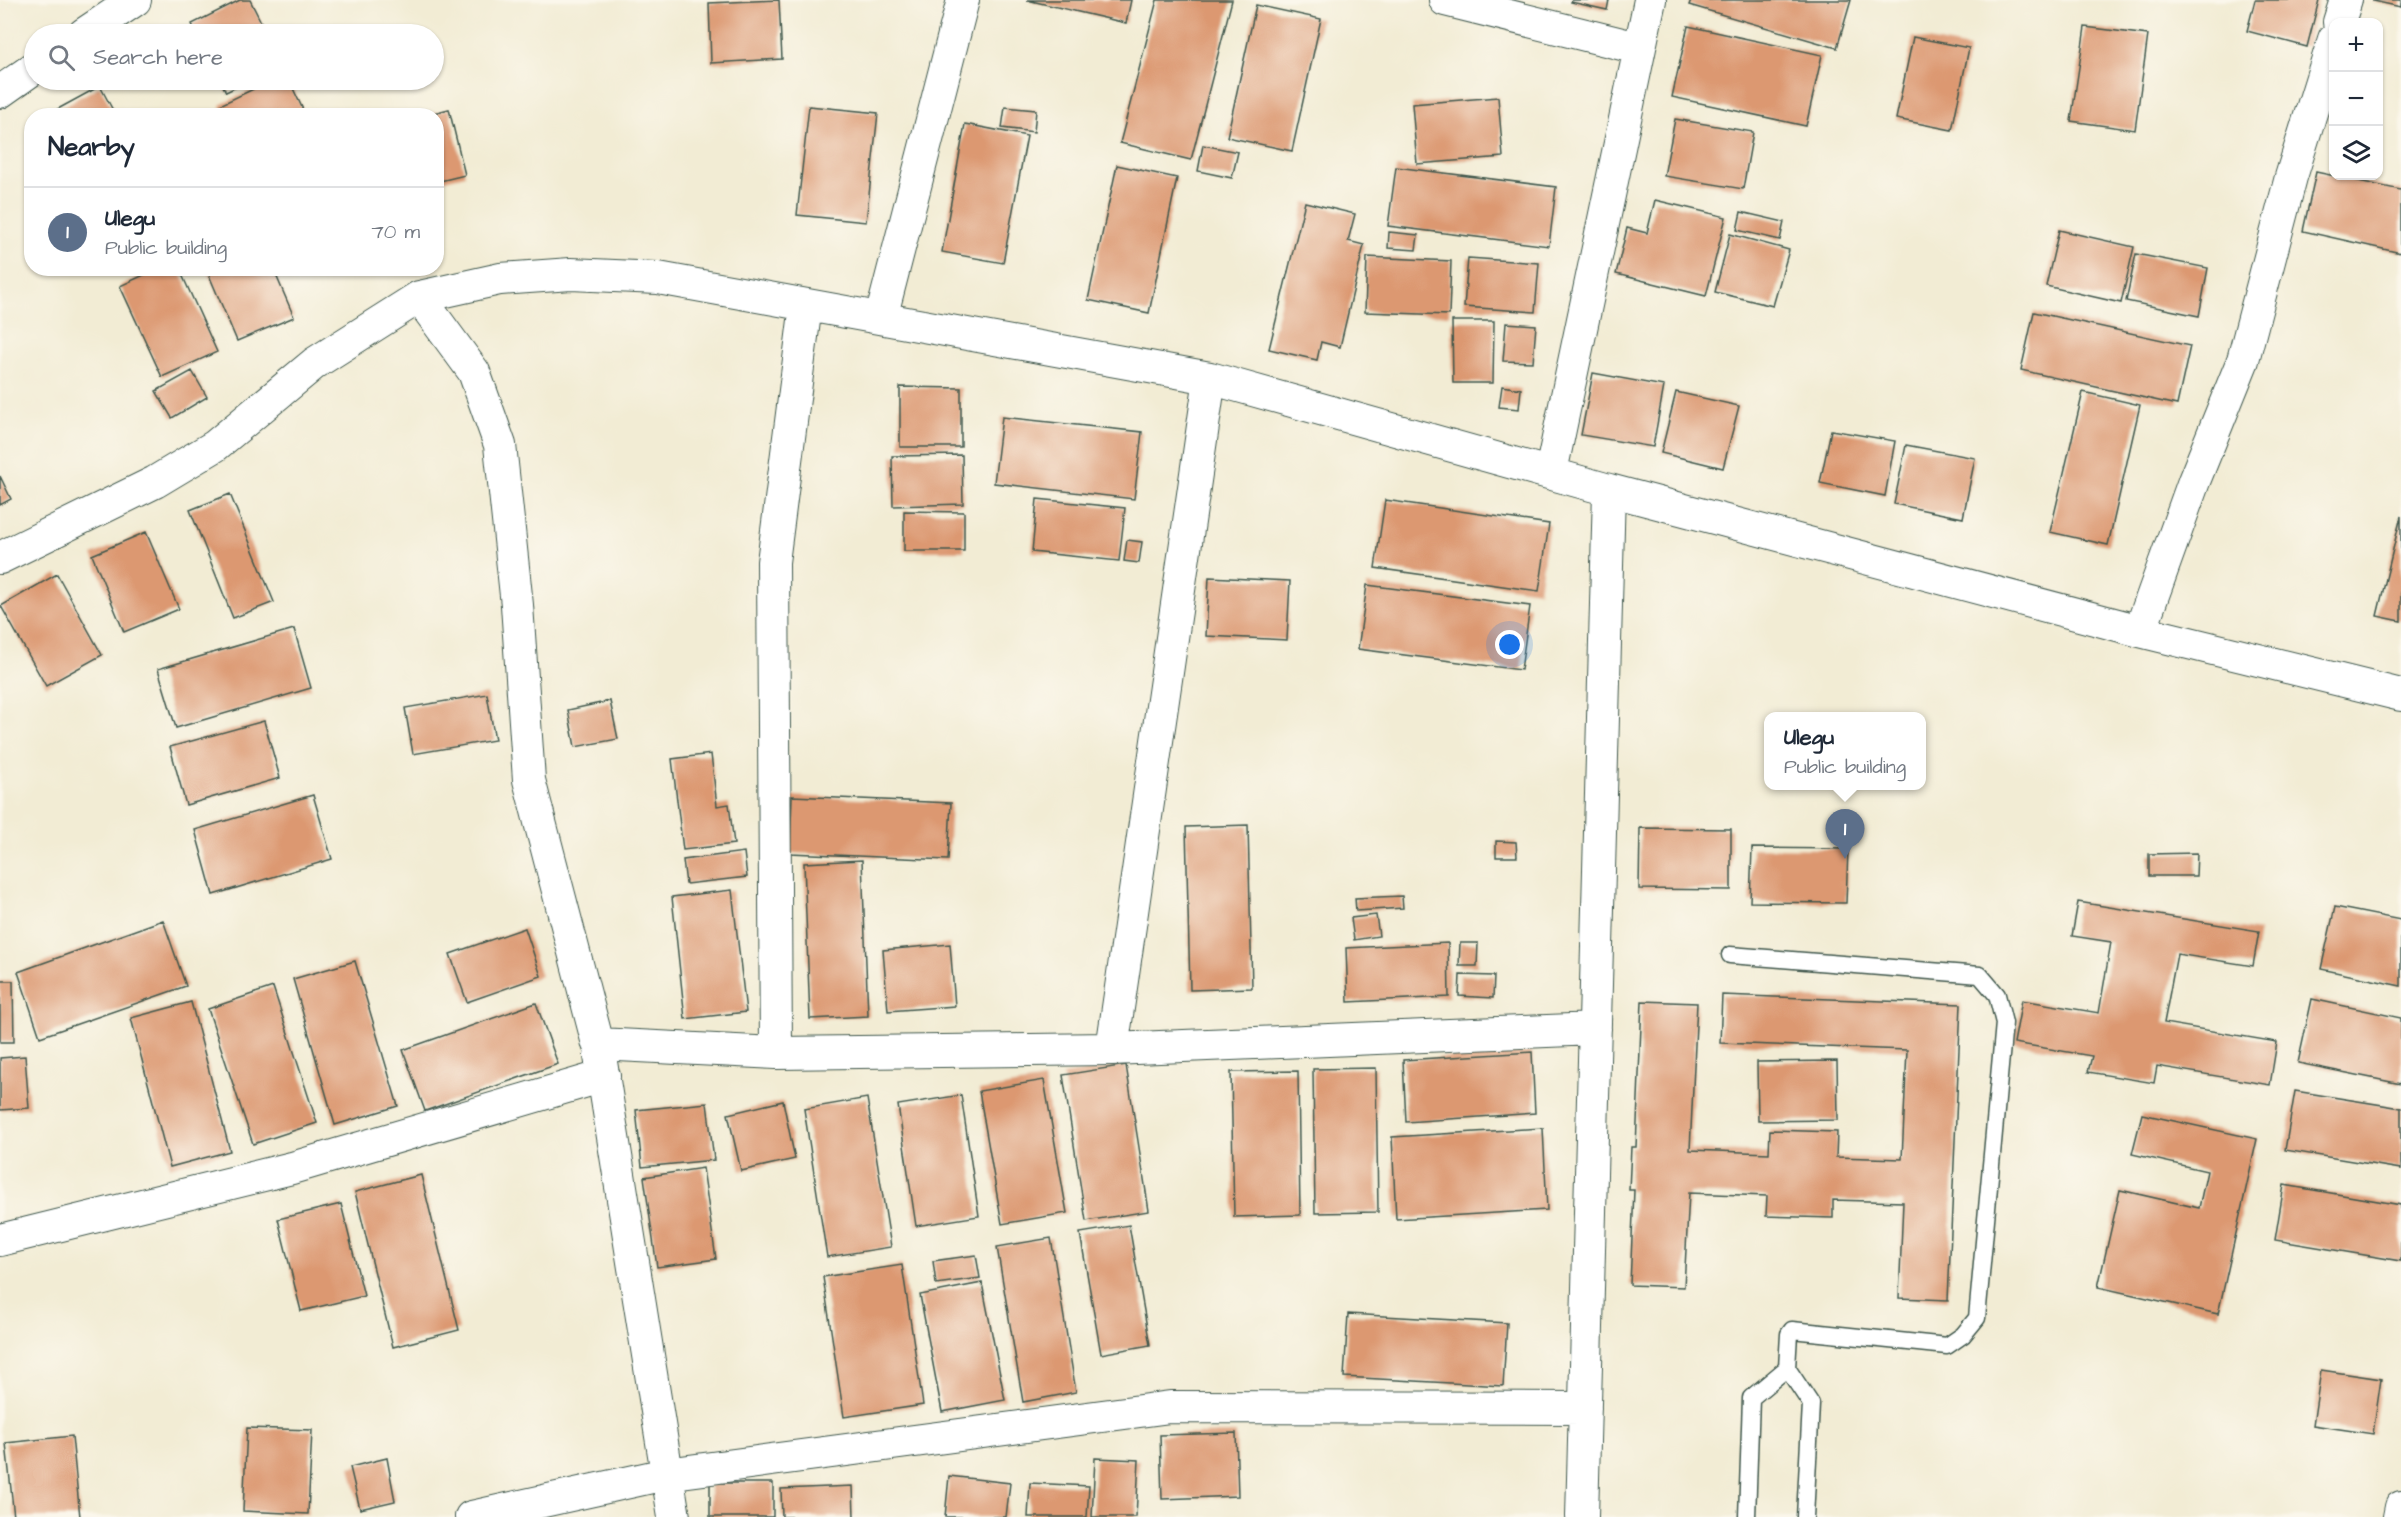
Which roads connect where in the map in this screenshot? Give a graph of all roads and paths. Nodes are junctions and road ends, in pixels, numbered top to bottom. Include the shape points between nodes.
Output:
1 (135, 0) edge
2 (963, 0) edge
3 (1445, 0) edge
4 (1650, 0) edge
5 (2346, 0) edge
6 (2340, 18) edge
7 (99, 24) edge
8 (1638, 48) junction
9 (2329, 55) edge
10 (24, 75) edge
11 (0, 92) edge
12 (419, 297) junction
13 (806, 305) junction
14 (881, 318) junction
15 (1210, 378) junction
16 (1551, 472) junction
17 (1609, 490) junction
18 (0, 558) edge
19 (2140, 631) junction
20 (2401, 695) edge
21 (1730, 955) dead end
22 (1594, 1029) junction
23 (598, 1044) junction
24 (1112, 1049) junction
25 (776, 1053) junction
26 (604, 1076) junction
27 (0, 1240) edge
28 (1787, 1368) junction
29 (1585, 1408) junction
30 (666, 1474) junction
31 (2401, 1507) edge
32 (471, 1517) edge
33 (674, 1517) edge
34 (1582, 1517) edge
35 (1748, 1517) edge
36 (1805, 1517) edge
37 (2399, 1517) edge

1 - 7 street
2 - 14 street
3 - 8 street
4 - 8 street
5 - 6 street
8 - 16 street
9 - 19 street via 2291,177 2243,360 2194,480
10 - 11 street
12 - 13 street via 500,279 571,274 658,279
12 - 18 street via 315,363 214,446 155,482
12 - 23 street via 474,372 500,445 517,605 529,780
13 - 14 street
13 - 25 street via 773,562
14 - 15 street
15 - 16 street
15 - 24 street
16 - 17 street
17 - 19 street
17 - 22 street
19 - 20 street
21 - 28 lane via 1980,975 1997,995 2004,1023 1977,1318 1947,1346 1796,1329 1790,1334
22 - 24 street
22 - 29 street
23 - 25 street
23 - 26 street
24 - 25 street
26 - 27 street via 291,1168
26 - 30 street
28 - 35 lane via 1751,1398
28 - 36 lane via 1811,1404
29 - 30 street via 1170,1407
29 - 34 street
30 - 32 street
30 - 33 street
31 - 37 street

